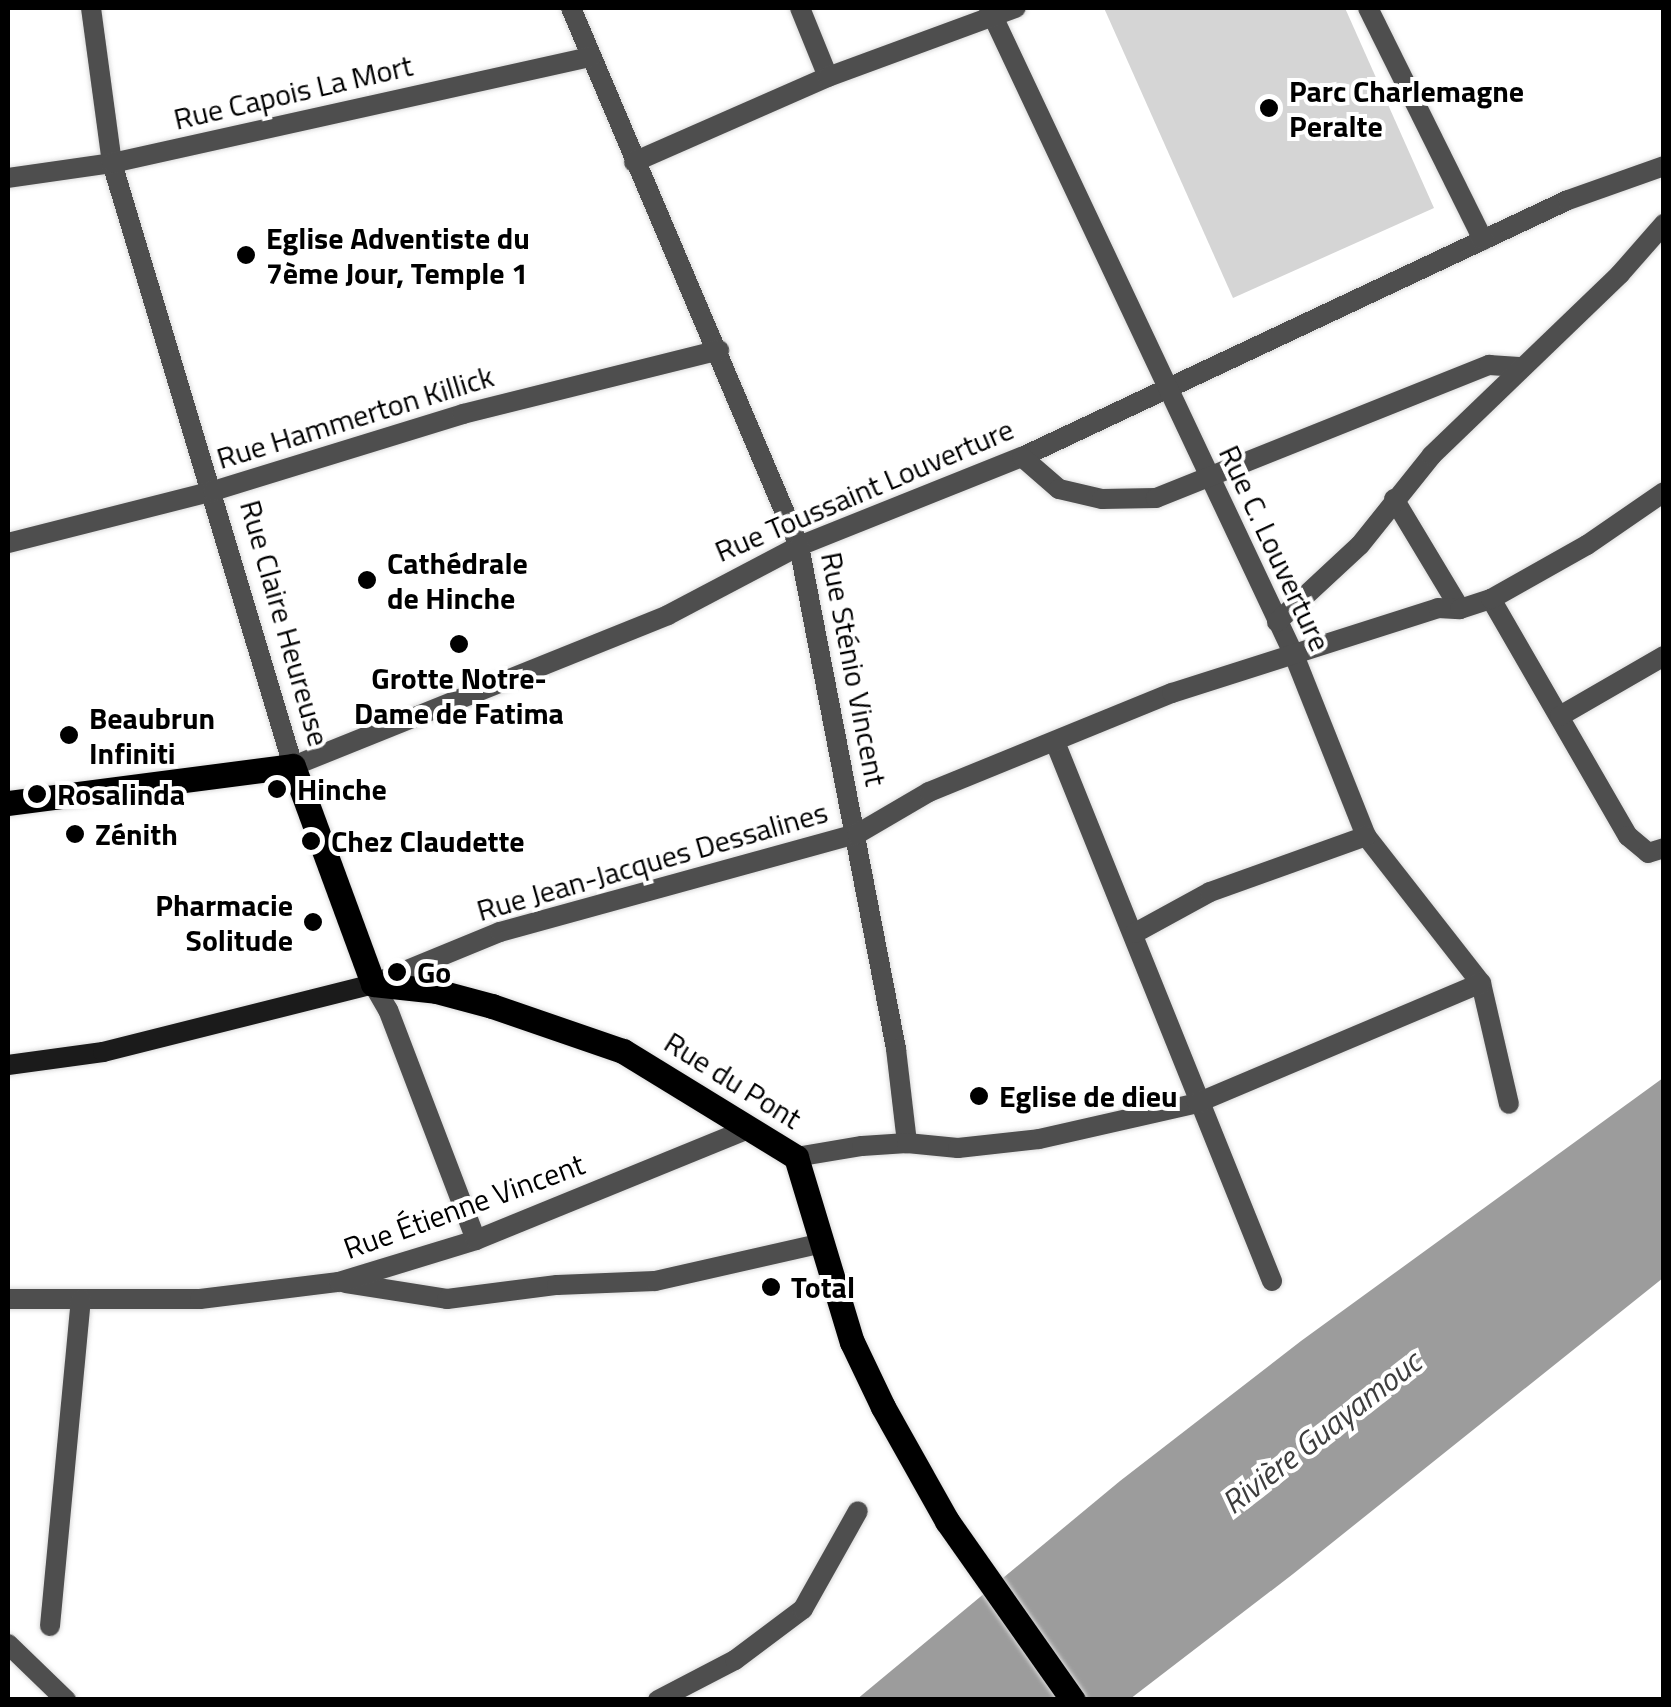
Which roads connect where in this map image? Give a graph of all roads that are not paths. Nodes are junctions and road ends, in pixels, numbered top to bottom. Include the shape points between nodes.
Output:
1 (91, 8) edge
2 (571, 8) edge
3 (800, 8) edge
4 (1016, 8) edge
5 (1368, 8) edge
6 (991, 12) edge
7 (591, 57) junction
8 (828, 77) junction
9 (634, 162) junction
10 (112, 164) junction
11 (1664, 166) edge
12 (8, 178) edge
13 (1664, 224) edge
14 (1482, 240) junction
15 (719, 350) junction
16 (1518, 367) junction
17 (1166, 386) junction
18 (1022, 457) junction
19 (1211, 480) junction
20 (212, 491) junction
21 (1664, 492) edge
22 (1394, 499) junction
23 (8, 543) edge
24 (799, 546) junction
25 (1491, 599) junction
26 (1460, 609) junction
27 (1277, 622) junction
28 (1294, 655) junction
29 (1664, 656) edge
30 (1560, 716) junction
31 (1055, 742) junction
32 (293, 766) junction
33 (8, 804) edge
34 (857, 834) junction
35 (1366, 836) junction
36 (1664, 848) edge
37 (1136, 933) junction
38 (1481, 983) junction
39 (373, 984) junction
40 (8, 1065) edge
41 (1198, 1103) junction
42 (1510, 1104) dead end
43 (750, 1128) junction
44 (907, 1143) junction
45 (796, 1157) junction
46 (476, 1240) junction
47 (822, 1243) junction
48 (339, 1282) junction
49 (1272, 1282) dead end
50 (8, 1299) edge
51 (80, 1300) junction
52 (858, 1511) dead end
53 (50, 1626) dead end
54 (8, 1644) edge
55 (66, 1700) edge
56 (658, 1700) edge
57 (1073, 1700) edge

1 - 10 street, Rue Claire Heureuse
2 - 7 street, Rue Sténio Vincent
3 - 8 street
4 - 6 street
5 - 14 street
6 - 8 street
6 - 17 street, Rue C. Louverture
7 - 9 street, Rue Sténio Vincent
7 - 10 street, Rue Capois La Mort
8 - 9 street
9 - 15 street, Rue Sténio Vincent
10 - 12 street, Rue Capois La Mort
10 - 20 street, Rue Claire Heureuse
11 - 14 street, Rue Toussaint Louverture
13 - 16 street
14 - 17 street, Rue Toussaint Louverture
15 - 20 street, Rue Hammerton Killick via 463,414
15 - 24 street, Rue Sténio Vincent
16 - 19 street via 1489,365
16 - 22 street
17 - 18 street, Rue Toussaint Louverture
17 - 19 street, Rue C. Louverture
18 - 19 street via 1058,489 1102,500 1156,498
18 - 24 street, Rue Toussaint Louverture
19 - 27 street, Rue C. Louverture
20 - 23 street, Rue Hammerton Killick
20 - 32 street, Rue Claire Heureuse
21 - 25 street, Rue Jean-Jacques Dessalines
22 - 26 street
22 - 27 street via 1360,545
24 - 32 street, Rue Toussaint Louverture via 668,615
24 - 34 street, Rue Sténio Vincent
25 - 26 street, Rue Jean-Jacques Dessalines
25 - 30 street
26 - 28 street, Rue Jean-Jacques Dessalines via 1438,608
27 - 28 street, Rue C. Louverture
28 - 31 street, Rue Jean-Jacques Dessalines via 1172,694
28 - 35 street, Rue C. Louverture
29 - 30 street
30 - 36 street via 1638,848
31 - 34 street, Rue Jean-Jacques Dessalines via 929,792
31 - 37 street
32 - 33 main road, Rue Toussaint Louverture
32 - 39 main road, Rue Claire Heureuse
34 - 39 street, Rue Jean-Jacques Dessalines via 500,932
34 - 44 street, Rue Sténio Vincent
35 - 37 street via 1210,892
35 - 38 street, Rue C. Louverture
37 - 41 street
38 - 41 street
38 - 42 street, Rue C. Louverture
39 - 40 main road, Rue Jean-Jacques Dessalines via 104,1052
39 - 43 main road, Rue du Pont via 492,1006 623,1051
39 - 46 street, Rue Claire Heureuse
41 - 44 street via 1039,1139 958,1148
41 - 49 street
43 - 45 main road, Rue du Pont
43 - 46 street, Rue Étienne Vincent
44 - 45 street
45 - 47 main road, Rue du Pont
46 - 48 street, Rue Étienne Vincent
47 - 48 street via 655,1281 447,1299
47 - 57 main road, Rue du Pont via 852,1342 947,1520
48 - 51 street, Rue Étienne Vincent via 200,1299
50 - 51 street, Rue Étienne Vincent
51 - 53 street
52 - 56 street via 803,1610 735,1660
54 - 55 street

